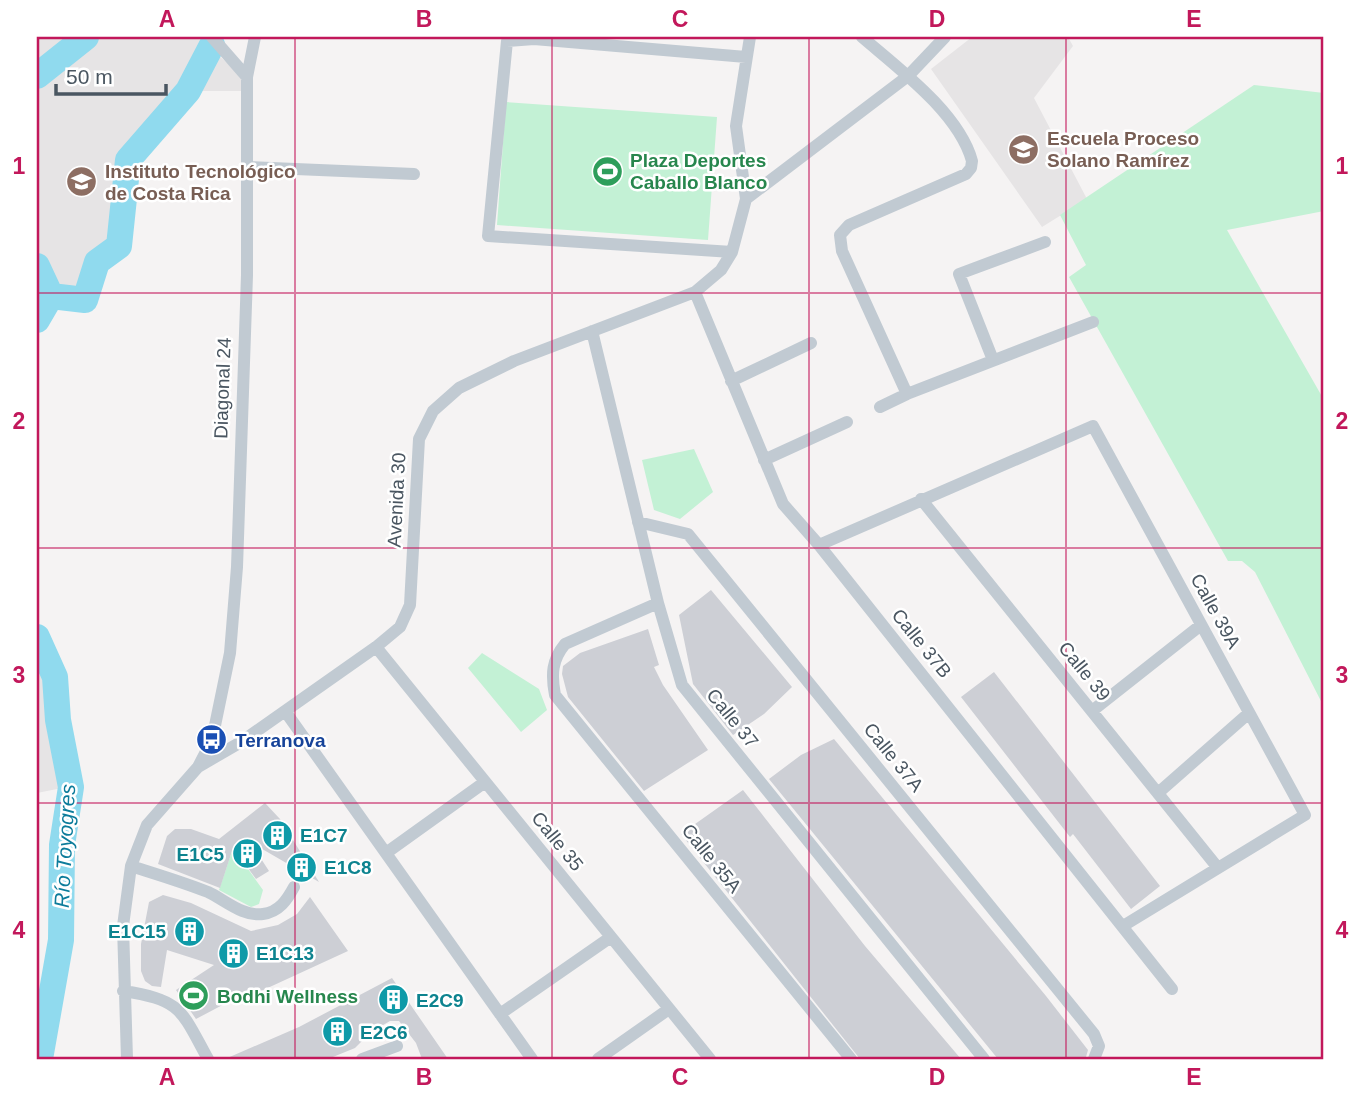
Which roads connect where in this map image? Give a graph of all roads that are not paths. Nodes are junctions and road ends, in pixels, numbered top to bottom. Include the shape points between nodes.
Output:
1 (212, 37) edge
2 (255, 37) edge
3 (750, 37) edge
4 (862, 37) edge
5 (945, 37) edge
6 (534, 38) edge
7 (746, 57) junction
8 (908, 76) junction
9 (247, 77) junction
10 (248, 167) junction
11 (414, 174) dead end
12 (746, 200) junction
13 (1045, 242) dead end
14 (732, 253) junction
15 (695, 292) junction
16 (1093, 322) dead end
17 (592, 331) junction
18 (811, 343) dead end
19 (993, 360) junction
20 (731, 381) junction
21 (907, 394) junction
22 (880, 407) dead end
23 (847, 422) dead end
24 (764, 460) junction
25 (921, 499) junction
26 (638, 523) junction
27 (819, 545) junction
28 (658, 603) junction
29 (1201, 625) junction
30 (376, 647) junction
31 (285, 711) junction
32 (1092, 711) junction
33 (1249, 713) junction
34 (198, 767) junction
35 (485, 782) junction
36 (1158, 793) junction
37 (386, 853) junction
38 (131, 866) junction
39 (1218, 868) junction
40 (294, 887) dead end
41 (1123, 926) junction
42 (611, 937) junction
43 (1172, 989) dead end
44 (123, 991) junction
45 (669, 1009) junction
46 (500, 1014) junction
47 (397, 1046) dead end
48 (127, 1059) edge
49 (208, 1059) edge
50 (362, 1059) edge
51 (532, 1059) edge
52 (598, 1059) edge
53 (710, 1059) edge
54 (851, 1059) edge
55 (984, 1059) edge
56 (1094, 1059) edge

1 - 9 street
2 - 9 street, Diagonal 24
3 - 7 street
4 - 8 street
5 - 8 street
6 - 7 street
6 - 14 street via 507,41 488,236
7 - 12 street via 736,126
8 - 12 street
8 - 21 street via 949,121 972,161 966,174 842,230 839,243
9 - 10 street, Diagonal 24
10 - 11 street
10 - 34 street, Diagonal 24 via 237,567 230,653 212,740
12 - 14 street, Avenida 30
13 - 19 street via 960,274
14 - 15 street, Avenida 30 via 721,270
15 - 17 street, Avenida 30
15 - 20 street, Calle 37B
16 - 19 street
17 - 26 street, Calle 37
17 - 30 street, Avenida 30 via 459,388 433,411 419,439 410,605 400,627
18 - 20 street
19 - 21 street
20 - 24 street, Calle 37B
21 - 22 street
23 - 24 street
24 - 27 street, Calle 37B via 783,504
25 - 27 street
25 - 29 street, Calle 39A via 1093,426
25 - 32 street, Calle 39
26 - 28 street, Calle 37
26 - 56 street, Calle 37A via 688,534 1094,1034 1099,1046
27 - 41 street, Calle 37B
28 - 54 street, Calle 35A via 565,644 555,656 551,678 555,695
28 - 55 street, Calle 37 via 677,675 688,694
29 - 32 street
29 - 33 street, Calle 39A
30 - 31 street, Avenida 30
30 - 35 street, Calle 35
31 - 34 street, Avenida 30
31 - 37 street
32 - 36 street, Calle 39
33 - 36 street
33 - 39 street, Calle 39A via 1305,815
34 - 38 street via 146,825
35 - 37 street
35 - 42 street, Calle 35
36 - 39 street, Calle 39
37 - 46 street
38 - 40 street via 260,915 286,902
38 - 44 street via 125,894
39 - 41 street
41 - 43 street, Calle 37B
42 - 45 street, Calle 35
42 - 46 street
44 - 48 street
44 - 49 street via 160,996 180,1009
45 - 52 street
45 - 53 street, Calle 35
46 - 51 street
47 - 50 street

